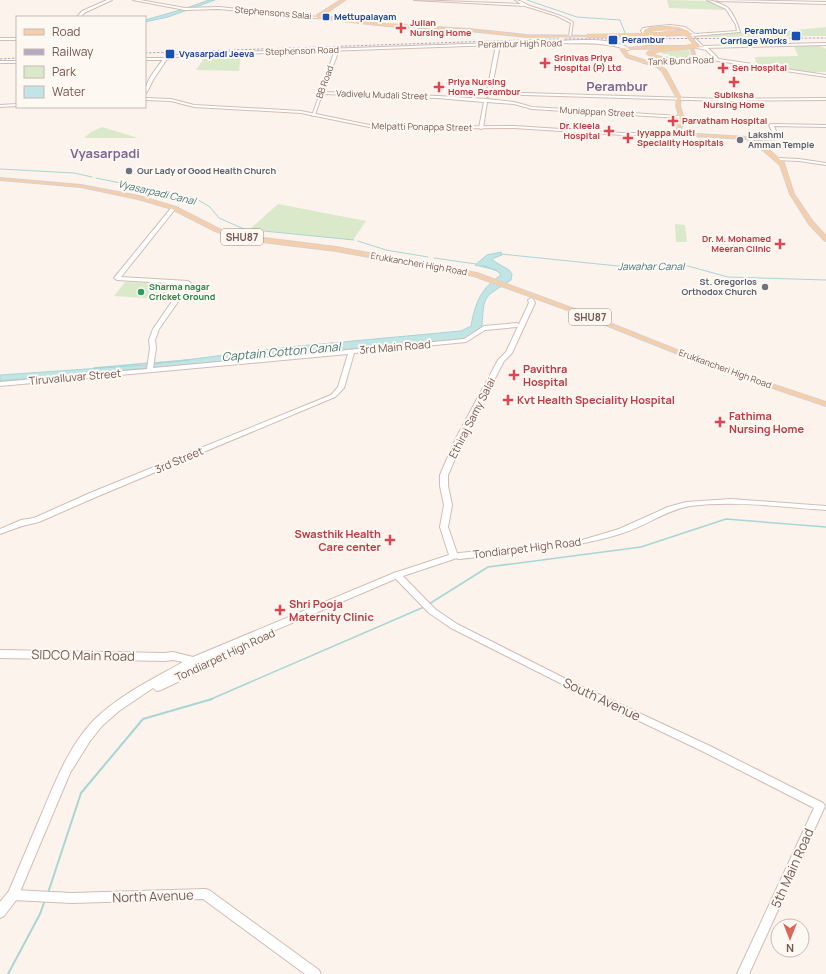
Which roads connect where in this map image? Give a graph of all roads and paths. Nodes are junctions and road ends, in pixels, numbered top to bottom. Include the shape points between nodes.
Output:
1 (109, 0) edge
2 (134, 0) edge
3 (140, 0) edge
4 (343, 0) edge
5 (415, 0) edge
6 (516, 0) edge
7 (710, 0) edge
8 (718, 0) edge
9 (826, 3) edge
10 (524, 5) junction
11 (185, 8) junction
12 (79, 16) edge
13 (319, 16) junction
14 (645, 33) junction
15 (689, 34) junction
16 (659, 35) joint
17 (570, 36) junction
18 (585, 36) junction
19 (0, 39) edge
20 (16, 39) edge
21 (558, 42) junction
22 (826, 44) edge
23 (498, 45) junction
24 (412, 47) junction
25 (701, 47) junction
26 (693, 48) junction
27 (627, 49) junction
28 (336, 50) junction
29 (695, 56) junction
30 (700, 58) junction
31 (146, 59) edge
32 (165, 59) junction
33 (718, 60) junction
34 (0, 62) edge
35 (16, 62) edge
36 (644, 62) junction
37 (826, 76) edge
38 (146, 90) edge
39 (322, 93) junction
40 (489, 94) junction
41 (679, 98) junction
42 (146, 99) edge
43 (826, 99) edge
44 (487, 100) junction
45 (514, 103) joint
46 (16, 105) edge
47 (0, 106) edge
48 (313, 115) junction
49 (680, 117) junction
50 (826, 126) edge
51 (481, 128) junction
52 (677, 134) junction
53 (750, 139) junction
54 (778, 160) junction
55 (826, 164) edge
56 (0, 178) edge
57 (174, 208) junction
58 (825, 237) edge
59 (426, 264) junction
60 (536, 297) junction
61 (522, 318) junction
62 (518, 325) junction
63 (352, 351) junction
64 (507, 354) junction
65 (150, 367) junction
66 (0, 384) edge
67 (826, 400) edge
68 (826, 404) edge
69 (826, 508) edge
70 (0, 532) edge
71 (457, 556) junction
72 (399, 576) junction
73 (0, 654) edge
74 (196, 664) junction
75 (820, 806) joint
76 (13, 895) junction
77 (0, 912) edge
78 (315, 974) edge
79 (743, 974) edge

1 - 12 main road via 81,12
2 - 11 main road, Stephensons Salai
3 - 11 main road, Stephensons Salai
4 - 13 main road
5 - 10 street
6 - 10 street
7 - 15 street via 726,8 737,24 739,32
8 - 9 street
10 - 17 street via 549,12 572,24
11 - 13 main road, Stephensons Salai via 219,8
13 - 17 main road, Perambur High Road via 387,26 531,36
14 - 15 main road
14 - 15 main road, bridge via 652,29 675,28 686,30
14 - 15 street, Perambur High Road via 642,31 644,29 671,27 686,28
14 - 16 main road
14 - 18 main road, Perambur High Road
14 - 29 main road, bridge via 646,30 653,28 689,31 689,35 698,45 692,48 664,49 649,54 680,59
15 - 16 street
15 - 18 main road, bridge via 672,31 654,35
15 - 25 street
15 - 26 street via 687,35
15 - 27 main road, bridge via 695,47 661,48 634,56 628,54
17 - 18 main road, Perambur High Road
19 - 20 street
21 - 23 main road
21 - 24 main road, Perambur High Road
21 - 27 main road, Perambur High Road via 616,44
22 - 25 street
23 - 24 main road
23 - 40 street
24 - 28 main road, Stephenson Road
25 - 26 main road
25 - 33 main road
26 - 27 main road
26 - 29 main road
27 - 36 main road, Tank Bund Road via 623,50 627,56
28 - 32 main road, Stephenson Road via 181,55
28 - 39 street, BB Road
29 - 30 main road
30 - 33 main road, Tank Bund Road
30 - 36 main road, Tank Bund Road
31 - 32 main road, Stephenson Road
32 - 38 street
33 - 37 main road, Tank Bund Road
34 - 35 street
36 - 41 main road via 663,68
39 - 44 street, Vadivelu Mudali Street
39 - 48 street, BB Road
40 - 41 street
40 - 44 street
41 - 43 street
41 - 49 main road
42 - 48 main road, Melpatti Ponappa Street via 171,100 194,106 301,112
44 - 45 street, Vadivelu Mudali Street
44 - 51 street
45 - 49 street, Muniappan Street via 532,108
46 - 47 main road
48 - 51 main road, Melpatti Ponappa Street via 379,128
49 - 52 main road via 682,119
50 - 53 street via 771,125 778,138
51 - 52 main road, Melpatti Ponappa Street via 514,127 623,134
52 - 53 main road
53 - 54 main road
54 - 55 street
54 - 58 main road via 784,169 792,194 811,223
56 - 57 main road, Erukkancheri High Road / SHU87 via 94,188
56 - 59 main road, SHU87 via 83,184 175,207 234,234 350,249
57 - 59 main road, Erukkancheri High Road / SHU87 via 230,235
57 - 65 street via 117,278 188,283 156,329 152,340
59 - 60 main road, Erukkancheri High Road / SHU87 via 477,273
60 - 61 main road, Ethiraj Samy Salai
60 - 67 main road, SHU87 via 696,356
60 - 68 main road, Erukkancheri High Road / SHU87 via 715,367
61 - 62 main road, Ethiraj Samy Salai
61 - 64 main road
62 - 63 street, 3rd Main Road via 484,328 474,336 457,341
62 - 64 main road, Ethiraj Samy Salai
63 - 65 street, 3rd Main Road
63 - 70 street, 3rd Street via 341,388 336,392
64 - 71 main road, Ethiraj Samy Salai via 447,465 444,486 448,505 444,527
65 - 66 street, Tiruvalluvar Street
69 - 71 street, Tondiarpet High Road via 731,502 689,504 622,530 582,542
71 - 72 main road, Tondiarpet High Road via 457,559
72 - 74 main road, Tondiarpet High Road
72 - 75 street, South Avenue via 432,611 454,626
73 - 74 main road, SIDCO Main Road via 165,657
74 - 76 main road, Tondiarpet High Road via 106,715 79,748 65,771
75 - 79 street, 5th Main Road
76 - 77 main road, Tondiarpet High Road
76 - 78 street, North Avenue via 55,898 204,894

